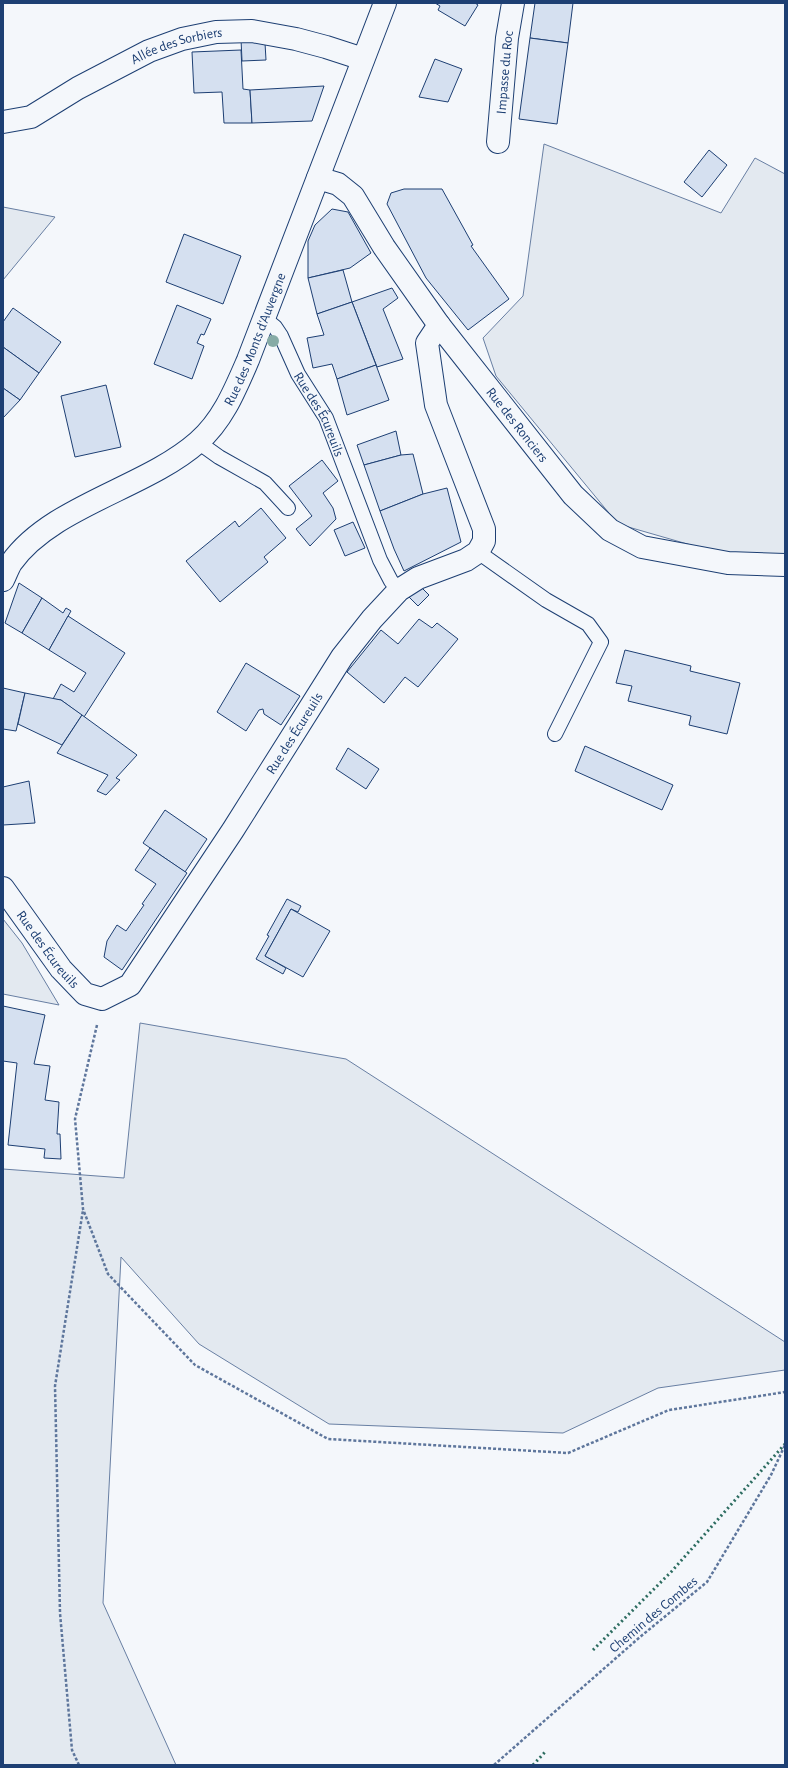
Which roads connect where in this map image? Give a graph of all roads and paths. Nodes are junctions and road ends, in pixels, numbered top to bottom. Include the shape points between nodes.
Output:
1 (385, 3) edge
2 (513, 3) edge
3 (363, 59) junction
4 (3, 122) edge
5 (498, 142) dead end
6 (318, 178) junction
7 (265, 319) junction
8 (439, 325) junction
9 (198, 442) junction
10 (288, 508) dead end
11 (478, 552) junction
12 (785, 565) edge
13 (3, 580) edge
14 (399, 590) junction
15 (555, 734) dead end
16 (3, 888) edge
17 (102, 999) junction
18 (83, 1209) junction
19 (785, 1392) edge
20 (785, 1445) edge
21 (79, 1765) edge
22 (494, 1765) edge

1 - 3 street, Rue des Monts d'Auvergne
2 - 5 street, Impasse du Roc via 506,38
3 - 4 street, Allée des Sorbiers via 296,39 252,31 216,32 182,39 148,51 78,88 32,117
3 - 6 street, Rue des Monts d'Auvergne
6 - 7 street, Rue des Monts d'Auvergne
6 - 8 street, Rue des Ronciers via 338,184 353,196 384,247
7 - 9 street, Rue des Monts d'Auvergne via 232,399 214,426
7 - 14 lane, Rue des Écureuils via 281,336 298,374 326,418 380,560
8 - 11 street via 426,344 436,405 484,529 484,541
8 - 12 street, Rue des Ronciers via 573,495 610,530 642,546 728,563
9 - 10 lane via 265,483
9 - 13 street, Rue des Monts d'Auvergne via 169,463 61,519 32,540 11,563
11 - 14 street via 466,560 418,578
11 - 15 lane via 546,600 588,624 602,642
14 - 17 street, Rue des Écureuils via 342,657 233,830 130,986
16 - 17 street, Rue des Écureuils via 61,969 85,994
17 - 18 path via 75,1119
18 - 19 path via 108,1274 195,1365 328,1439 568,1453 669,1410
18 - 21 path via 55,1386 60,1613 72,1750
20 - 22 path, Chemin des Combes via 771,1475 707,1582

